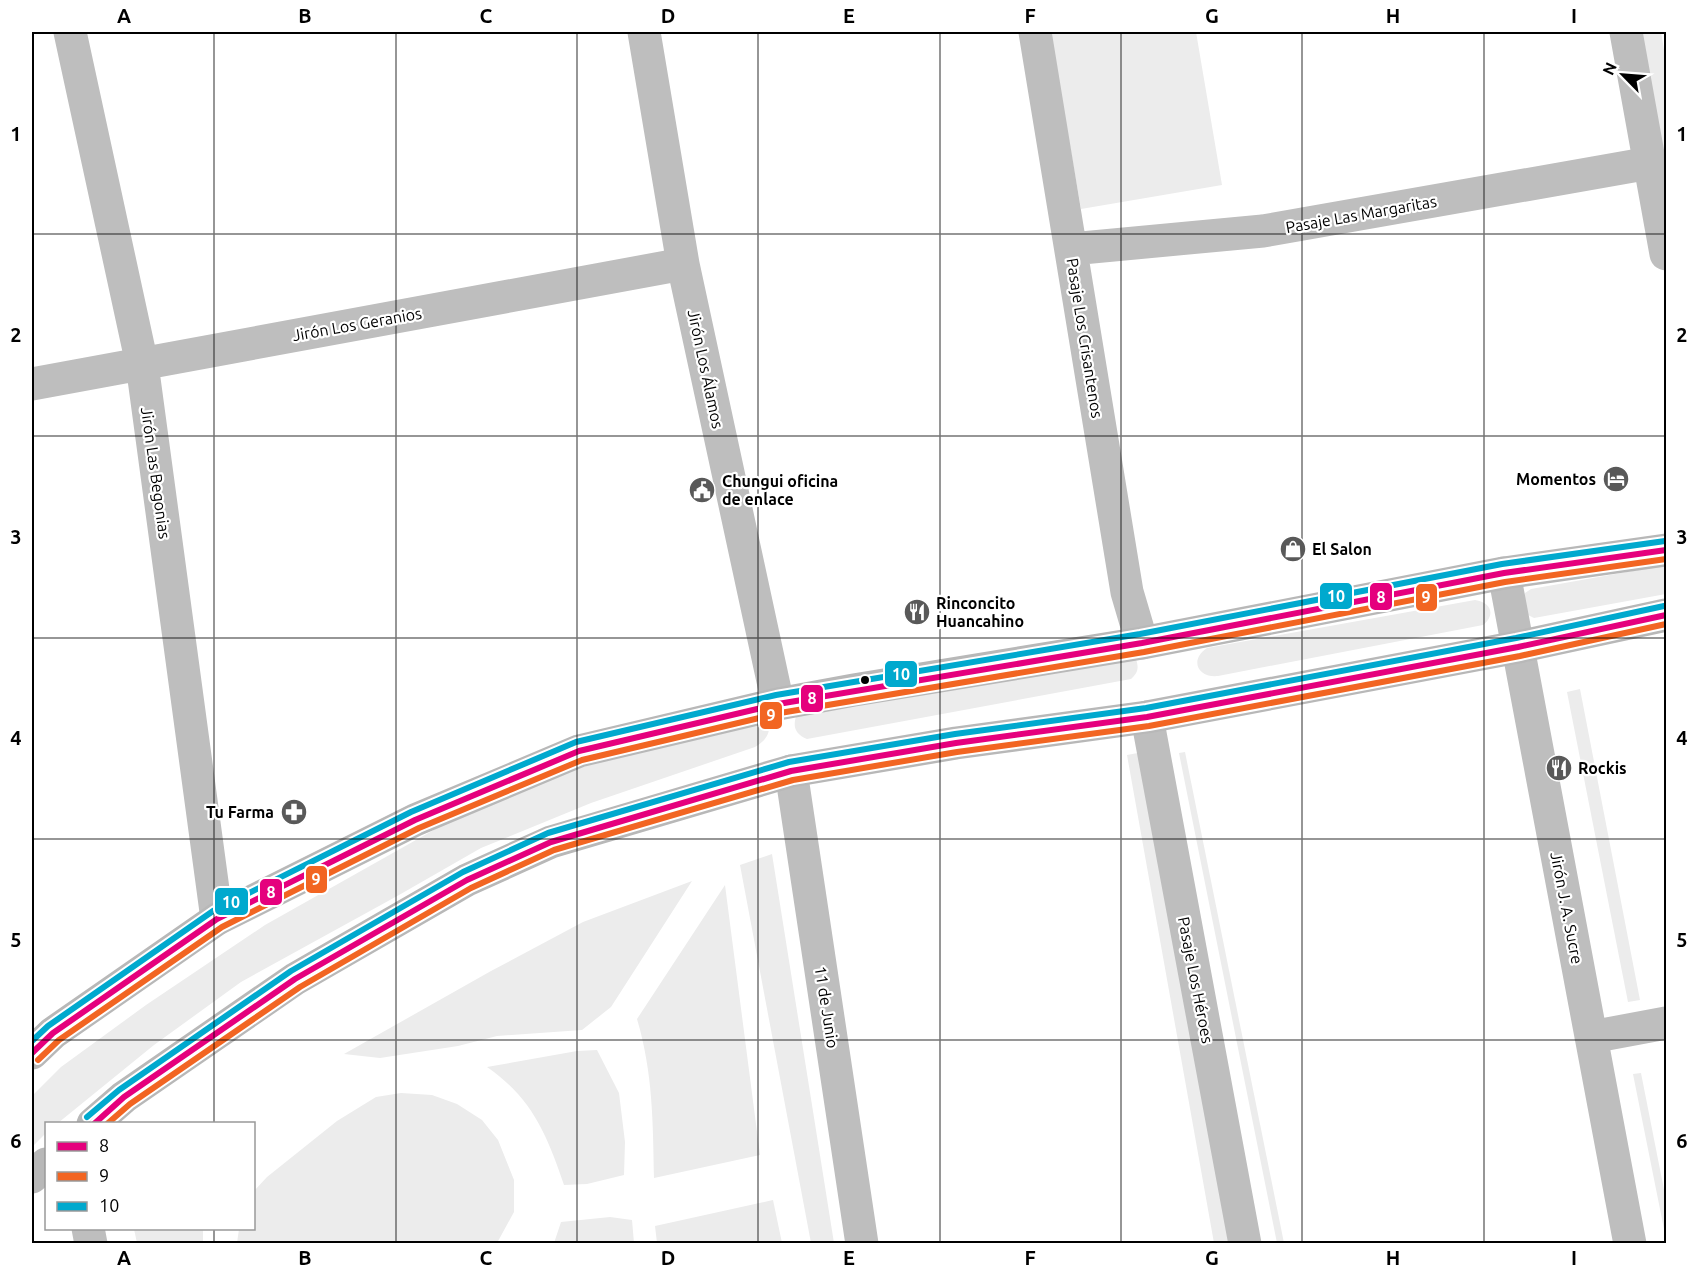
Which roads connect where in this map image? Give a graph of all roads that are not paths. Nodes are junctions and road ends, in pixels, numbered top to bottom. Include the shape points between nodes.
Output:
1 (70, 32) edge
2 (644, 32) edge
3 (1035, 32) edge
4 (1626, 32) edge
5 (1650, 163) junction
6 (1071, 249) junction
7 (1666, 254) edge
8 (683, 264) junction
9 (142, 364) junction
10 (32, 384) edge
11 (1666, 550) edge
12 (1504, 573) junction
13 (1666, 615) edge
14 (1142, 643) junction
15 (1518, 647) junction
16 (778, 704) junction
17 (1147, 717) junction
18 (791, 771) junction
19 (217, 919) junction
20 (1666, 1023) edge
21 (1591, 1037) junction
22 (32, 1053) edge
23 (95, 1122) edge
24 (45, 1165) edge
25 (32, 1177) edge
26 (862, 1244) edge
27 (1245, 1244) edge
28 (1630, 1244) edge

1 - 9 street, Jirón Las Begonias
2 - 8 street, Jirón Los Álamos
3 - 6 street, Pasaje Los Crisantenos
4 - 5 street
5 - 6 street, Pasaje Las Margaritas via 1263,231
5 - 7 street
6 - 14 street, Pasaje Los Crisantenos via 1127,592
8 - 9 street, Jirón Los Geranios
8 - 16 street, Jirón Los Álamos
9 - 10 street, Jirón Los Geranios
9 - 19 street, Jirón Las Begonias
11 - 12 street
12 - 14 street
12 - 15 street, Jirón J. A. Sucre
13 - 15 street
14 - 16 street
15 - 17 street
15 - 21 street, Jirón J. A. Sucre
16 - 19 street via 579,751 415,820
17 - 18 street
17 - 27 street, Pasaje Los Héroes
18 - 23 street via 551,842 466,880 295,979 124,1097
18 - 26 street, 11 de Junio
19 - 22 street via 53,1033
20 - 21 street
21 - 28 street, Jirón J. A. Sucre
24 - 25 street

